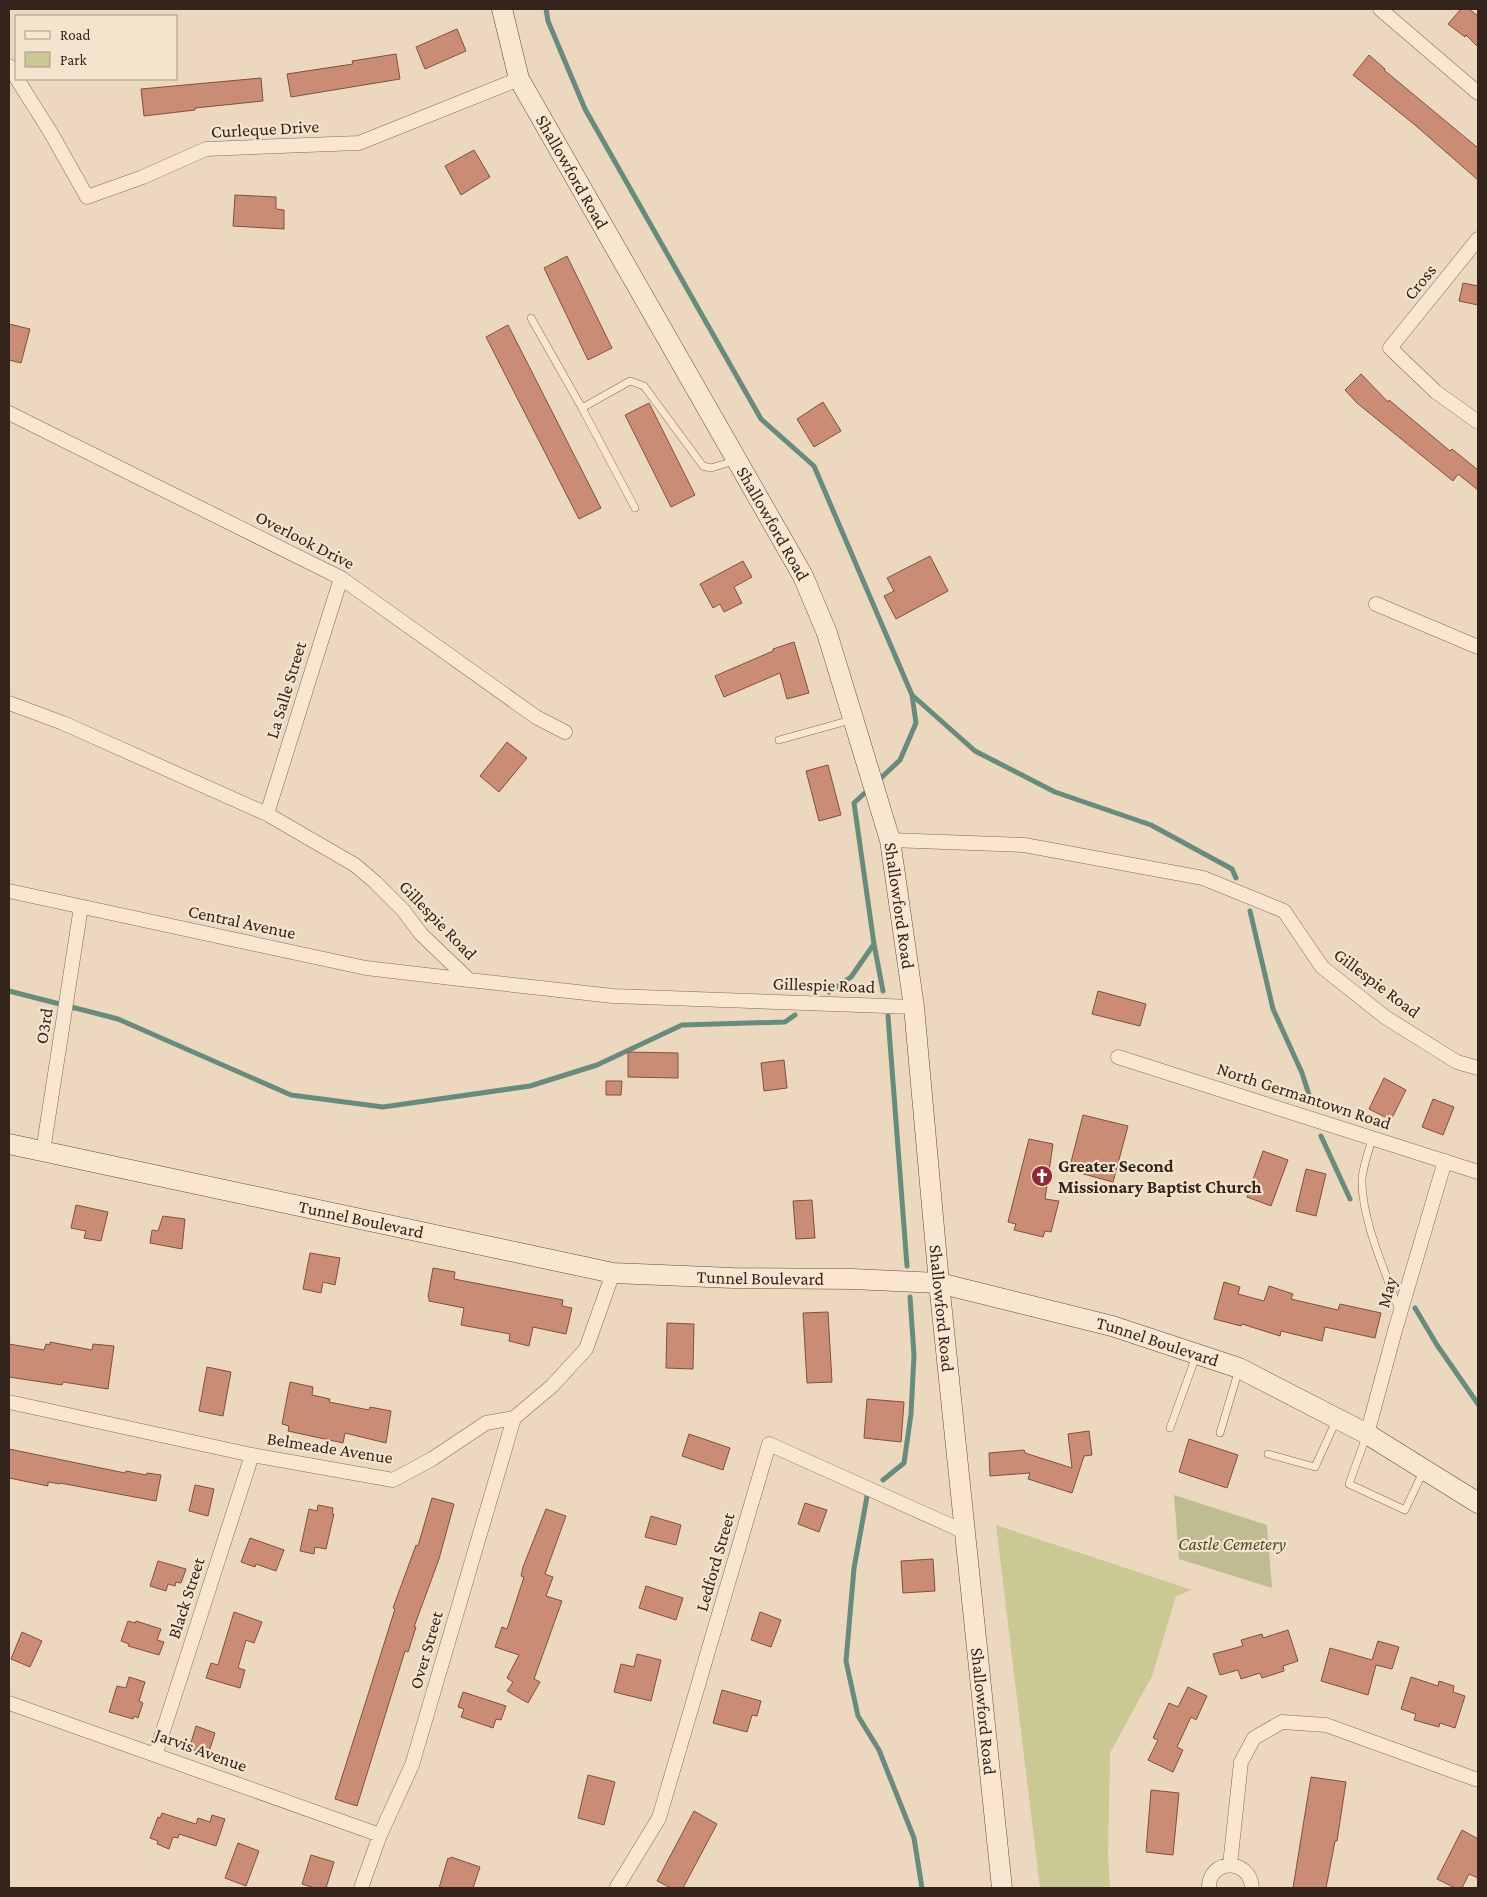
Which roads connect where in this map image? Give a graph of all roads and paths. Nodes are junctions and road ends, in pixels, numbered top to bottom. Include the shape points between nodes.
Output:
1 (502, 9) edge
2 (1380, 9) edge
3 (519, 79) junction
4 (18, 80) edge
5 (1478, 94) edge
6 (1478, 239) edge
7 (531, 318) dead end
8 (582, 408) junction
9 (9, 413) edge
10 (1478, 422) edge
11 (737, 460) junction
12 (636, 508) dead end
13 (341, 578) junction
14 (1376, 604) dead end
15 (1478, 646) edge
16 (9, 703) edge
17 (855, 720) junction
18 (565, 732) dead end
19 (779, 740) dead end
20 (267, 814) junction
21 (890, 840) junction
22 (9, 891) edge
23 (81, 906) junction
24 (469, 980) junction
25 (914, 1007) junction
26 (1118, 1057) dead end
27 (1478, 1068) edge
28 (1372, 1138) junction
29 (9, 1144) edge
30 (43, 1151) junction
31 (1445, 1161) junction
32 (1478, 1172) edge
33 (613, 1273) junction
34 (939, 1283) junction
35 (1400, 1313) junction
36 (1197, 1354) junction
37 (1240, 1368) junction
38 (9, 1402) edge
39 (514, 1418) junction
40 (1337, 1418) junction
41 (1170, 1428) dead end
42 (1220, 1433) dead end
43 (1368, 1434) junction
44 (1268, 1454) dead end
45 (252, 1455) junction
46 (1424, 1469) junction
47 (1478, 1503) edge
48 (965, 1532) junction
49 (9, 1702) edge
50 (156, 1753) junction
51 (1478, 1780) edge
52 (380, 1835) junction
53 (1230, 1865) junction
54 (617, 1887) edge
55 (361, 1888) edge
56 (1002, 1888) edge
57 (1209, 1888) edge
58 (1252, 1888) edge

1 - 3 street, Shallowford Road
2 - 5 street
3 - 4 street, Curleque Drive via 359,143 206,149 87,197
3 - 11 street, Shallowford Road
6 - 10 street, Cross via 1390,348 1436,392
7 - 8 lane
8 - 11 lane via 630,381 644,386 703,466 711,468
8 - 12 lane
9 - 13 street, Overlook Drive
11 - 17 street, Shallowford Road via 803,576 828,633
13 - 18 street, Overlook Drive via 536,717
13 - 20 street, La Salle Street
14 - 15 street
16 - 20 street, Gillespie Road via 63,723
17 - 19 lane
17 - 21 street, Shallowford Road
20 - 24 street, Gillespie Road via 355,865
21 - 25 street, Shallowford Road
21 - 27 street, Gillespie Road via 1024,845 1203,878 1284,911 1322,967 1385,1017 1457,1062
22 - 23 street, Central Avenue
23 - 24 street, Central Avenue via 366,968
23 - 30 street, O3rd
24 - 25 street, Gillespie Road via 613,996
25 - 34 street, Shallowford Road
26 - 28 street, North Germantown Road
28 - 31 street, North Germantown Road
28 - 35 lane via 1362,1178 1363,1198
29 - 30 street, Tunnel Boulevard
30 - 33 street, Tunnel Boulevard
31 - 32 street, North Germantown Road
31 - 35 street, May
33 - 34 street, Tunnel Boulevard
33 - 39 street, Belmeade Avenue via 586,1349 552,1386
34 - 36 street, Tunnel Boulevard via 1112,1326
34 - 48 street, Shallowford Road
35 - 43 street, May
36 - 37 street, Tunnel Boulevard
36 - 41 lane
37 - 40 street, Tunnel Boulevard
37 - 42 lane
38 - 45 street, Belmeade Avenue
39 - 45 street, Belmeade Avenue via 486,1423 393,1480
39 - 52 street, Over Street via 412,1766
40 - 43 street, Tunnel Boulevard
40 - 44 lane via 1315,1467
43 - 46 street, Tunnel Boulevard
43 - 46 lane via 1349,1484 1405,1510
45 - 50 street, Black Street
46 - 47 street, Tunnel Boulevard
48 - 54 street, Ledford Street via 769,1444 659,1818
48 - 56 street, Shallowford Road
49 - 50 street, Jarvis Avenue
50 - 52 street, Jarvis Avenue
51 - 53 street via 1326,1725 1282,1722 1254,1738 1241,1762
52 - 55 street, Over Street
53 - 57 street via 1211,1876
53 - 58 street via 1246,1872

